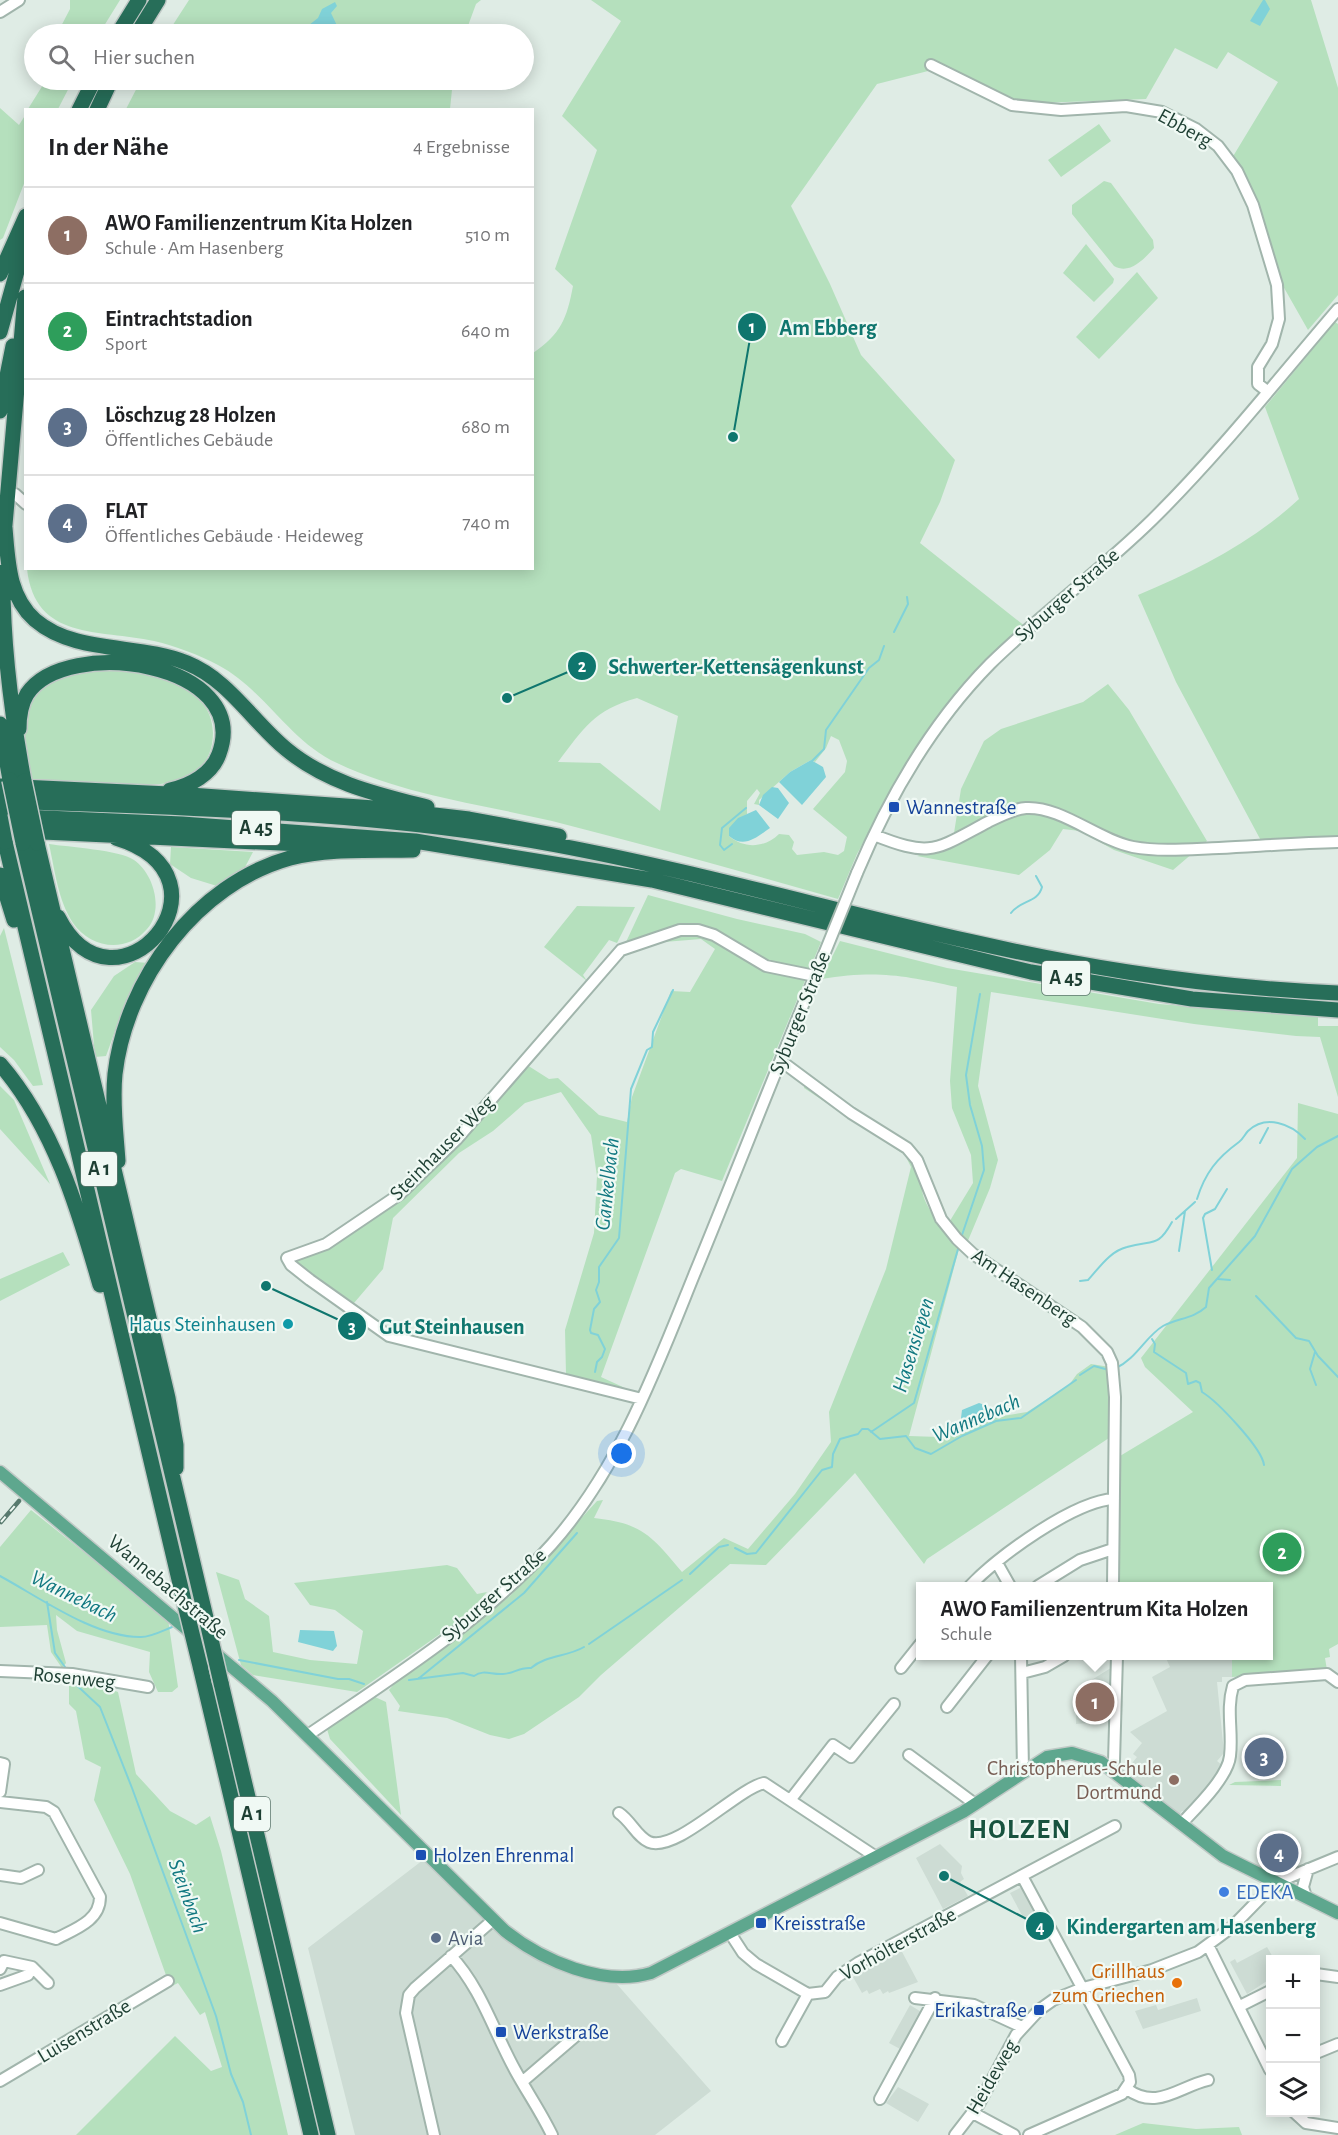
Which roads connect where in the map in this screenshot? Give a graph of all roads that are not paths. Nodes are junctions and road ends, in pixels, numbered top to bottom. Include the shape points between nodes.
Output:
1 (19, 0) edge
2 (139, 0) edge
3 (159, 0) edge
4 (0, 12) edge
5 (124, 24) edge
6 (143, 24) edge
7 (931, 65) dead end
8 (88, 90) edge
9 (106, 90) edge
10 (80, 108) edge
11 (98, 108) edge
12 (24, 220) edge
13 (24, 246) edge
14 (0, 274) edge
15 (24, 300) edge
16 (24, 307) edge
17 (1338, 309) edge
18 (0, 332) edge
19 (1267, 391) junction
20 (0, 411) edge
21 (15, 494) dead end
22 (24, 502) edge
23 (5, 528) junction
24 (0, 724) edge
25 (20, 762) junction
26 (11, 782) edge
27 (122, 791) junction
28 (0, 801) edge
29 (0, 816) edge
30 (469, 819) junction
31 (102, 834) junction
32 (874, 835) junction
33 (3, 836) edge
34 (1338, 842) edge
35 (30, 843) junction
36 (413, 850) junction
37 (603, 855) junction
38 (0, 875) edge
39 (48, 892) junction
40 (799, 916) junction
41 (815, 976) junction
42 (39, 984) junction
43 (1338, 993) edge
44 (1338, 1010) edge
45 (781, 1061) junction
46 (0, 1064) edge
47 (125, 1217) junction
48 (126, 1355) junction
49 (642, 1399) junction
50 (0, 1472) edge
51 (177, 1495) junction
52 (1114, 1499) junction
53 (1113, 1549) junction
54 (998, 1563) junction
55 (975, 1582) edge
56 (1008, 1582) edge
57 (1046, 1582) edge
58 (1113, 1582) edge
59 (916, 1649) edge
60 (984, 1660) edge
61 (1022, 1660) edge
62 (1057, 1660) edge
63 (1117, 1660) edge
64 (901, 1668) dead end
65 (0, 1671) edge
66 (1022, 1673) junction
67 (1338, 1682) edge
68 (148, 1687) dead end
69 (894, 1704) dead end
70 (947, 1707) dead end
71 (308, 1736) junction
72 (909, 1755) dead end
73 (0, 1763) edge
74 (1110, 1767) junction
75 (1023, 1770) junction
76 (0, 1792) edge
77 (791, 1799) junction
78 (0, 1802) edge
79 (975, 1804) junction
80 (619, 1814) dead end
81 (1182, 1824) junction
82 (1115, 1826) dead end
83 (876, 1857) junction
84 (1338, 1857) edge
85 (1308, 1869) junction
86 (38, 1870) dead end
87 (0, 1875) edge
88 (1022, 1876) junction
89 (1275, 1883) junction
90 (1306, 1897) junction
91 (1338, 1913) edge
92 (493, 1920) junction
93 (0, 1923) edge
94 (730, 1933) junction
95 (1208, 1945) junction
96 (451, 1956) junction
97 (32, 1967) junction
98 (0, 1969) edge
99 (1320, 1975) edge
100 (1338, 1977) edge
101 (168, 1981) dead end
102 (48, 1983) dead end
103 (0, 1985) edge
104 (1083, 1988) junction
105 (1266, 1993) edge
106 (808, 1994) junction
107 (915, 1998) dead end
108 (935, 1998) junction
109 (1240, 2006) junction
110 (1022, 2027) junction
111 (578, 2034) dead end
112 (782, 2041) dead end
113 (1338, 2044) edge
114 (1320, 2051) edge
115 (1267, 2063) edge
116 (1208, 2080) dead end
117 (0, 2081) edge
118 (522, 2082) junction
119 (1127, 2089) junction
120 (880, 2100) dead end
121 (973, 2113) junction
122 (1299, 2117) edge
123 (1338, 2128) edge
124 (311, 2135) edge
125 (328, 2135) edge
126 (434, 2135) edge
127 (552, 2135) edge
128 (954, 2135) edge
129 (1014, 2135) edge
130 (1029, 2135) edge

1 - 4 street
2 - 5 highway
3 - 6 highway
7 - 19 street, Ebberg via 1012,105 1061,110 1126,106 1162,112 1196,129 1218,146 1237,171 1253,205 1277,285 1276,334 1257,372 1258,384
8 - 10 highway
9 - 11 highway
12 - 14 highway
13 - 18 highway
15 - 20 highway
16 - 23 highway
17 - 19 street, Syburger Straße
19 - 32 street, Syburger Straße via 1150,522 1019,636 965,692 907,772
21 - 22 street
23 - 25 highway via 4,656
23 - 30 highway via 13,588 33,618 51,632 154,652 189,663 224,686 284,747 316,770 368,792
24 - 26 highway, A 1
25 - 26 highway
25 - 27 highway via 23,703 35,685 60,670 91,664 142,666 183,678 202,690 217,707 223,732 220,753 213,765 194,782 175,789
26 - 27 highway
26 - 35 highway, A 1, bridge
27 - 30 highway via 311,803
28 - 37 highway, A 45 via 235,810 374,821 552,844
29 - 33 highway, A 1, bridge
29 - 40 highway, A 45 via 202,825 415,841 652,880
30 - 37 highway via 575,840
31 - 33 highway
31 - 36 highway
31 - 39 highway via 147,852 168,880 170,912 156,939 139,951 122,956 92,952 67,933
32 - 34 street via 924,850 945,845 999,816 1027,808 1048,811 1115,842 1144,848
32 - 41 street, Syburger Straße, bridge
33 - 42 highway, A 1
35 - 39 highway
35 - 51 highway, A 1
36 - 40 highway via 525,863
36 - 47 highway via 339,851 273,864 230,884 179,932 140,993 118,1057 114,1107
37 - 43 highway, A 45 via 1054,959 1206,983
38 - 42 highway via 23,950
39 - 47 highway
40 - 44 highway, A 45 via 1065,978 1192,999
41 - 45 street, Syburger Straße
41 - 49 street, Steinhauser Weg via 766,966 714,935 698,930 680,930 621,950 457,1139 400,1194 326,1244 287,1258 310,1280 389,1336
42 - 48 highway, A 1
45 - 49 street, Syburger Straße
45 - 52 street, Am Hasenberg via 851,1113 907,1148 917,1160 941,1219 957,1239 1082,1327 1107,1352 1115,1397
46 - 48 highway via 32,1108 53,1150
47 - 51 highway via 168,1398 176,1444
48 - 124 highway, A 1, bridge
49 - 71 street, Syburger Straße via 601,1477 533,1564 449,1636
50 - 71 main road, Wannebachstraße via 238,1671
51 - 125 highway, A 1, bridge
52 - 53 street, Am Hasenberg
52 - 54 street via 1098,1502 1051,1525
53 - 57 street via 1080,1560
53 - 58 street, Am Hasenberg
54 - 55 street
54 - 56 street
59 - 64 street
60 - 70 street
61 - 66 street
62 - 66 street
63 - 74 street via 1114,1761
65 - 68 street, Rosenweg via 72,1674
66 - 75 street
67 - 81 street via 1327,1674 1245,1680 1233,1686 1226,1768
69 - 77 street via 850,1757 833,1744
71 - 92 main road
72 - 79 street
73 - 76 street via 4,1764
74 - 75 main road via 1092,1757 1063,1753
74 - 81 main road
75 - 79 main road
77 - 80 street via 769,1785 760,1784 696,1826 658,1844 647,1841
77 - 83 street
78 - 93 street via 46,1807 54,1812 100,1898 100,1906 96,1916 56,1939
79 - 83 main road
81 - 89 main road via 1230,1861
82 - 88 street, Vorhölterstraße
83 - 94 main road
84 - 85 street, Heideweg
85 - 89 street, Heideweg
85 - 90 street
86 - 87 street via 21,1878
88 - 104 street
88 - 106 street, Vorhölterstraße via 850,1968 825,1992
89 - 90 main road
89 - 95 street, Heideweg via 1240,1920
90 - 91 main road
92 - 94 main road via 517,1941 548,1957 594,1973 624,1977 651,1973
92 - 96 street
94 - 106 street via 756,1964
95 - 104 street, Heideweg via 1167,1965
95 - 109 street
96 - 118 street via 479,1996
96 - 126 street via 415,1988 406,2004
97 - 98 street via 9,1960
97 - 102 street
97 - 103 street via 28,1975
99 - 100 street
101 - 117 street, Luisenstraße
104 - 110 street, Heideweg via 1052,2001
104 - 119 street via 1129,2075
105 - 109 street
106 - 112 street
107 - 108 street
108 - 110 street via 974,2005
108 - 120 street
109 - 115 street
110 - 121 street, Heideweg
111 - 118 street
113 - 114 street
116 - 119 street via 1156,2099 1138,2096
118 - 127 street
119 - 130 street
121 - 128 street, Heideweg
121 - 129 street
122 - 123 street via 1306,2123

